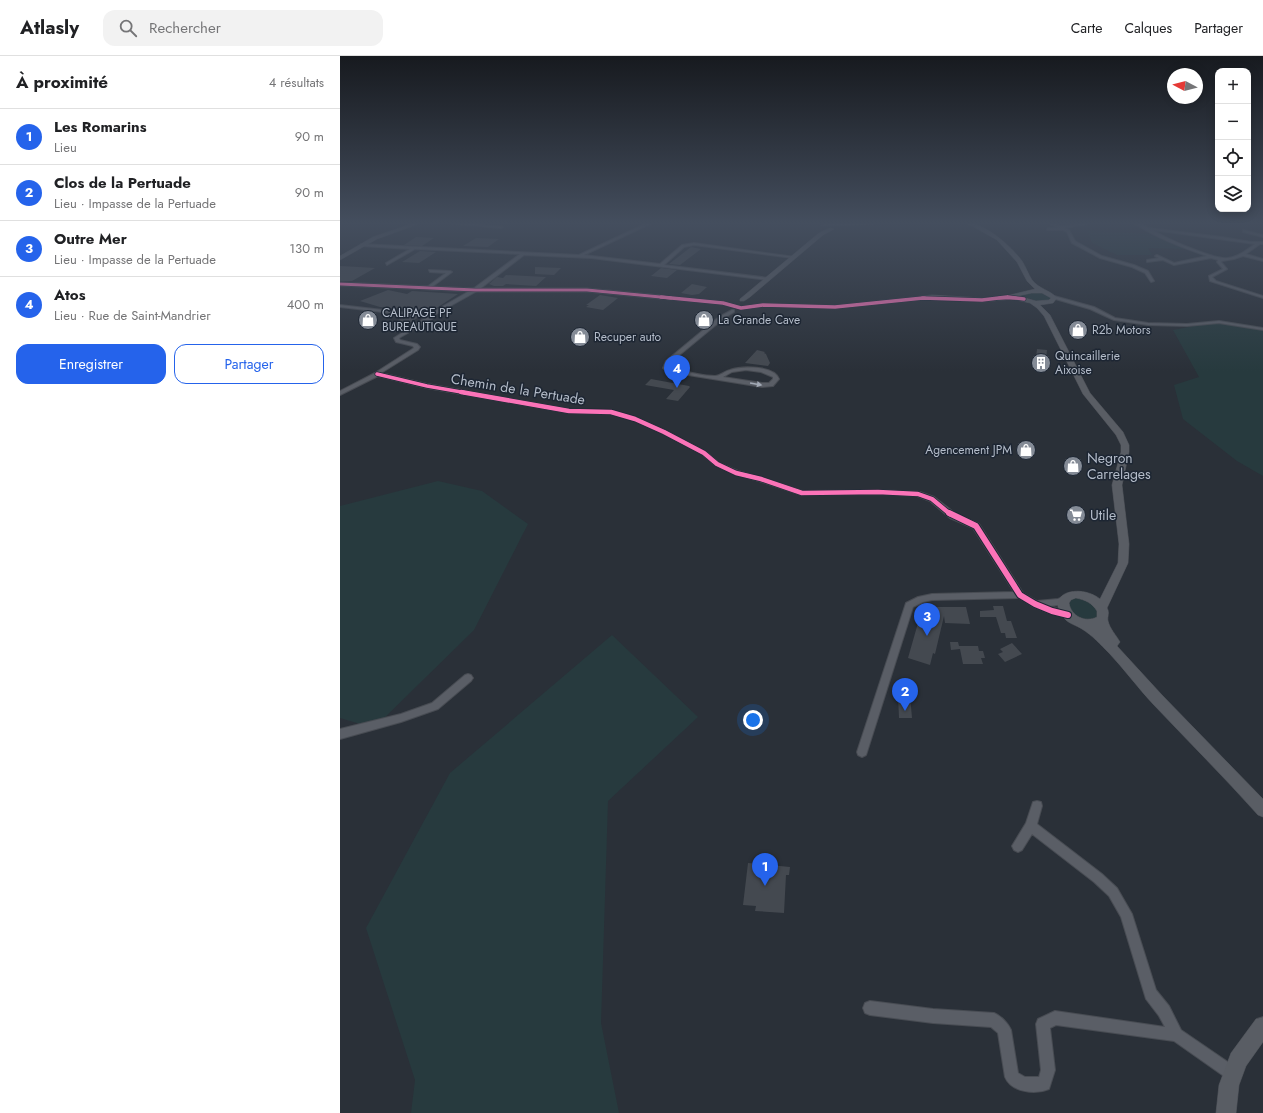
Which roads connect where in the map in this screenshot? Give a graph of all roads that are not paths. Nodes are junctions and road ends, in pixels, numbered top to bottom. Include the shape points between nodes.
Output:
1 (450, 272) edge
2 (498, 272) edge
3 (717, 272) edge
4 (776, 272) edge
5 (1025, 272) edge
6 (1147, 272) edge
7 (1218, 272) edge
8 (768, 279) junction
9 (1152, 280) dead end
10 (1030, 281) junction
11 (340, 284) edge
12 (429, 288) junction
13 (475, 290) junction
14 (1041, 291) junction
15 (1024, 295) junction
16 (1263, 297) edge
17 (1052, 300) junction
18 (748, 301) junction
19 (1032, 302) junction
20 (340, 306) edge
21 (734, 307) junction
22 (434, 313) junction
23 (1047, 315) junction
24 (1263, 329) edge
25 (377, 374) junction
26 (718, 378) junction
27 (340, 393) edge
28 (1120, 569) junction
29 (1020, 594) junction
30 (1086, 596) junction
31 (1064, 600) junction
32 (1035, 604) junction
33 (1102, 607) junction
34 (1068, 615) junction
35 (1102, 620) junction
36 (1085, 624) junction
37 (468, 678) dead end
38 (340, 734) edge
39 (862, 752) dead end
40 (1221, 764) junction
41 (1037, 806) dead end
42 (1263, 810) edge
43 (1031, 826) junction
44 (1018, 846) dead end
45 (870, 1008) dead end
46 (1263, 1026) edge
47 (1176, 1035) junction
48 (1233, 1074) junction
49 (1226, 1113) edge

1 - 12 street
2 - 13 street
3 - 8 street
4 - 8 street
5 - 10 street
6 - 9 street
7 - 16 street via 1210,276 1211,280
8 - 18 street
10 - 14 street
10 - 15 street
11 - 12 street
12 - 13 street
13 - 21 street via 587,290 723,303
13 - 22 street
14 - 15 street
14 - 17 street
15 - 18 street via 982,300 923,298 835,307 763,305
15 - 19 street
17 - 19 street
17 - 23 street via 1046,308
17 - 24 street via 1068,301 1092,308 1114,319 1148,324 1187,325 1220,322
18 - 21 street
18 - 21 street
19 - 23 street
20 - 22 street via 417,315
21 - 26 street via 666,365 666,368 671,370
22 - 25 street via 396,338 417,347 416,349
23 - 28 street via 1087,394 1120,434 1125,445 1117,485 1124,544 1123,563
25 - 27 street
25 - 29 street, Chemin de la Pertuade via 433,387 569,411 617,413 664,432 736,473 802,493 918,494 932,499 953,516 976,526
26 -> 26 street via 766,385 776,379 768,373 748,369 735,369
28 - 30 street via 1102,590
28 - 33 street
29 - 32 street, Chemin de la Pertuade
29 - 39 street via 932,597 909,605
30 - 31 street via 1072,595
30 - 33 street
31 - 32 street
31 - 34 street via 1063,607
32 - 34 street, Chemin de la Pertuade
33 - 35 street
34 - 36 street via 1075,621
35 - 36 street via 1095,624
35 - 40 street via 1112,640 1201,734
36 - 40 street via 1116,653 1184,728
37 - 38 street via 435,706
40 - 42 street
41 - 43 street
43 - 44 street
43 - 47 street via 1113,892 1126,914 1151,994
45 - 47 street via 994,1020 1004,1030 1012,1077 1023,1084 1044,1084 1048,1070 1043,1024 1055,1018
46 - 48 street via 1238,1060
47 - 48 street
48 - 49 street

